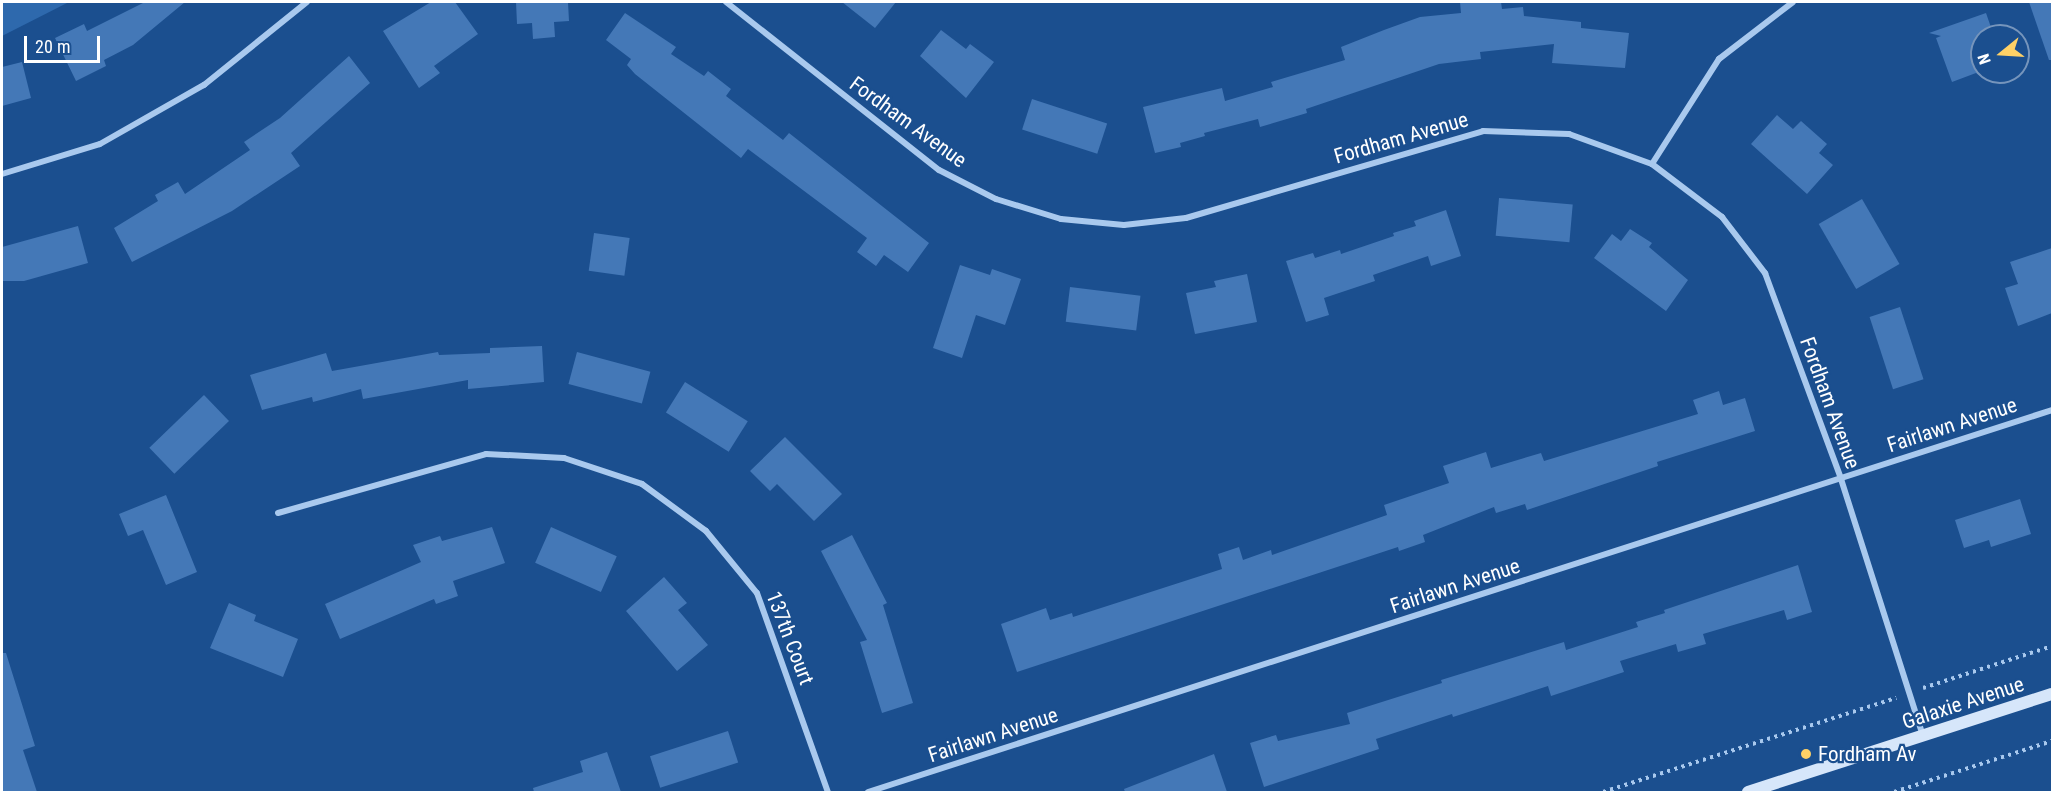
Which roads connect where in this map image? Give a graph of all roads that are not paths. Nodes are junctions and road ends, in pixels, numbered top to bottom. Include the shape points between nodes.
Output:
1 (307, 2) edge
2 (726, 2) edge
3 (1793, 2) edge
4 (1652, 164) junction
5 (2, 174) edge
6 (2052, 410) edge
7 (1841, 478) junction
8 (278, 513) dead end
9 (2052, 694) edge
10 (1923, 736) junction
11 (828, 792) edge
12 (868, 792) edge
13 (1748, 792) edge

1 - 5 street via 204,84 109,138
2 - 4 street, Fordham Avenue via 939,170 996,199 1061,219 1124,225 1186,218 1483,131 1569,134
3 - 4 street via 1719,58
4 - 7 street, Fordham Avenue via 1722,217 1765,273
6 - 7 street, Fairlawn Avenue
7 - 10 street, Fordham Avenue
7 - 12 street, Fairlawn Avenue
8 - 11 street, 137th Court via 486,454 564,458 642,484 706,531 757,593
9 - 10 street, Galaxie Avenue
10 - 13 street, Galaxie Avenue

